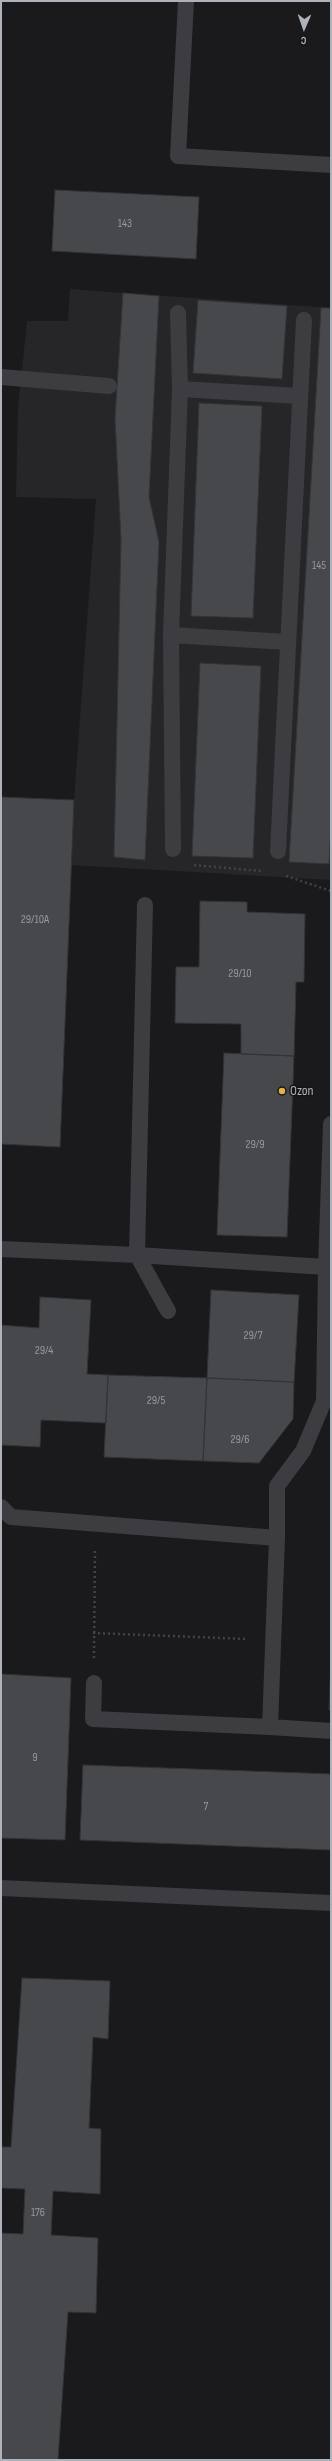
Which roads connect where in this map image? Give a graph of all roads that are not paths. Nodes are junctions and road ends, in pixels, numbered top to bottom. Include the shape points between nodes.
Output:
1 (186, 1) edge
2 (331, 165) edge
3 (178, 313) dead end
4 (304, 320) dead end
5 (1, 376) edge
6 (109, 386) dead end
7 (180, 388) junction
8 (300, 396) junction
9 (171, 635) junction
10 (287, 642) junction
11 (173, 849) road end
12 (278, 851) road end
13 (145, 905) dead end
14 (331, 1124) edge
15 (1, 1249) edge
16 (137, 1255) junction
17 (326, 1266) junction
18 (168, 1311) dead end
19 (1, 1507) edge
20 (277, 1538) junction
21 (94, 1683) dead end
22 (270, 1727) junction
23 (331, 1731) edge
24 (1, 1888) edge
25 (331, 1903) edge

1 - 2 lane via 178,156
3 - 7 lane
4 - 8 lane
5 - 6 lane
7 - 8 lane
7 - 9 lane
8 - 10 lane
9 - 10 lane
9 - 11 lane
10 - 12 lane
13 - 16 lane
14 - 17 lane
15 - 16 lane
16 - 17 lane
16 - 18 lane
17 - 20 lane via 324,1401 303,1451 277,1486
19 - 20 lane via 11,1517
20 - 22 lane
21 - 22 lane via 92,1719
22 - 23 lane
24 - 25 lane

